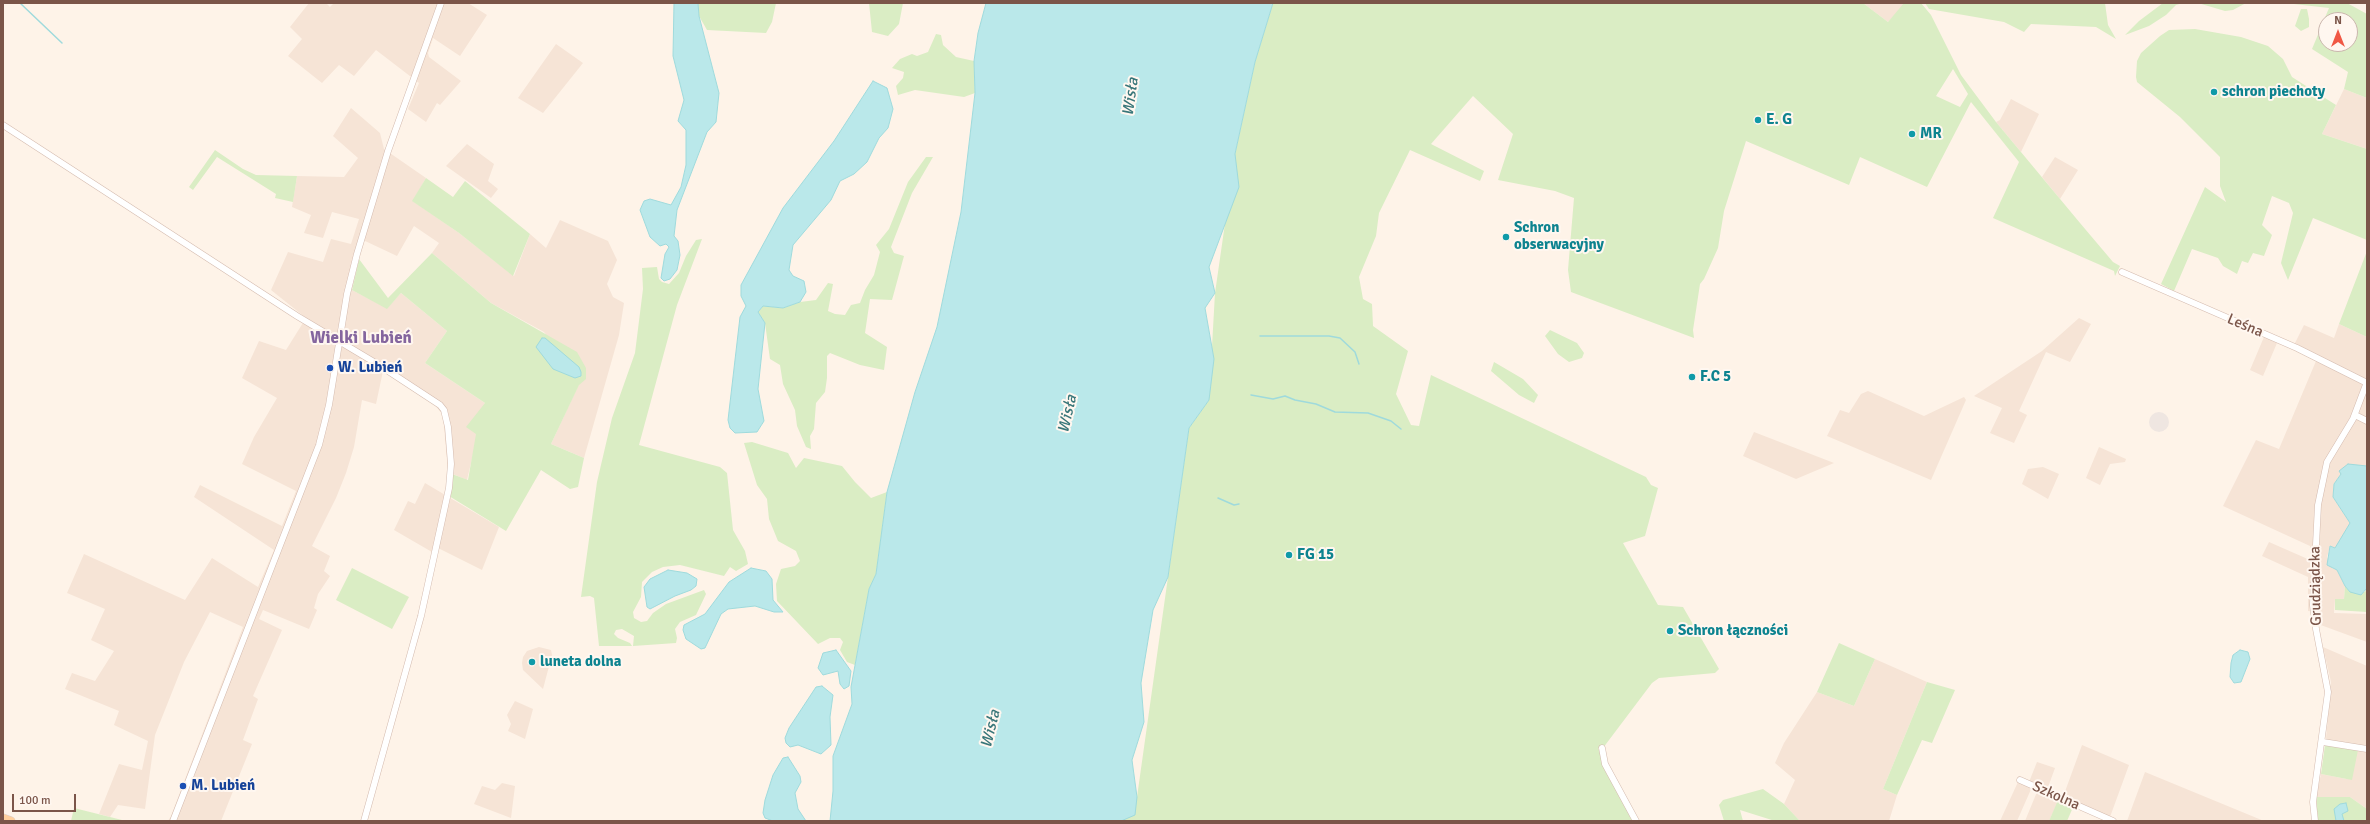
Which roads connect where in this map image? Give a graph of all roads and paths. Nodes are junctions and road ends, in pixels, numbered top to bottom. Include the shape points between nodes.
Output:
1 (441, 3) edge
2 (3, 125) edge
3 (2122, 272) dead end
4 (339, 340) junction
5 (2367, 382) edge
6 (2355, 415) junction
7 (2367, 421) edge
8 (2323, 742) junction
9 (1602, 748) dead end
10 (2367, 749) edge
11 (2020, 780) dead end
12 (3, 818) edge
13 (11, 821) edge
14 (173, 821) edge
15 (364, 821) edge
16 (1636, 821) edge
17 (2113, 821) edge
18 (2315, 821) edge

1 - 4 street via 388,151 357,254
2 - 4 street via 105,193
3 - 5 street, Leśna via 2298,348
4 - 14 street via 329,405 310,470
4 - 15 street via 440,405 446,414 451,464 449,488 421,616
5 - 6 street, Grudziądzka
6 - 7 street
6 - 8 street, Grudziądzka via 2327,462 2316,522 2314,610 2319,650 2328,685
8 - 10 street
8 - 18 street, Grudziądzka via 2313,802
9 - 16 street via 1605,764
11 - 17 street, Szkolna
12 - 13 main road

